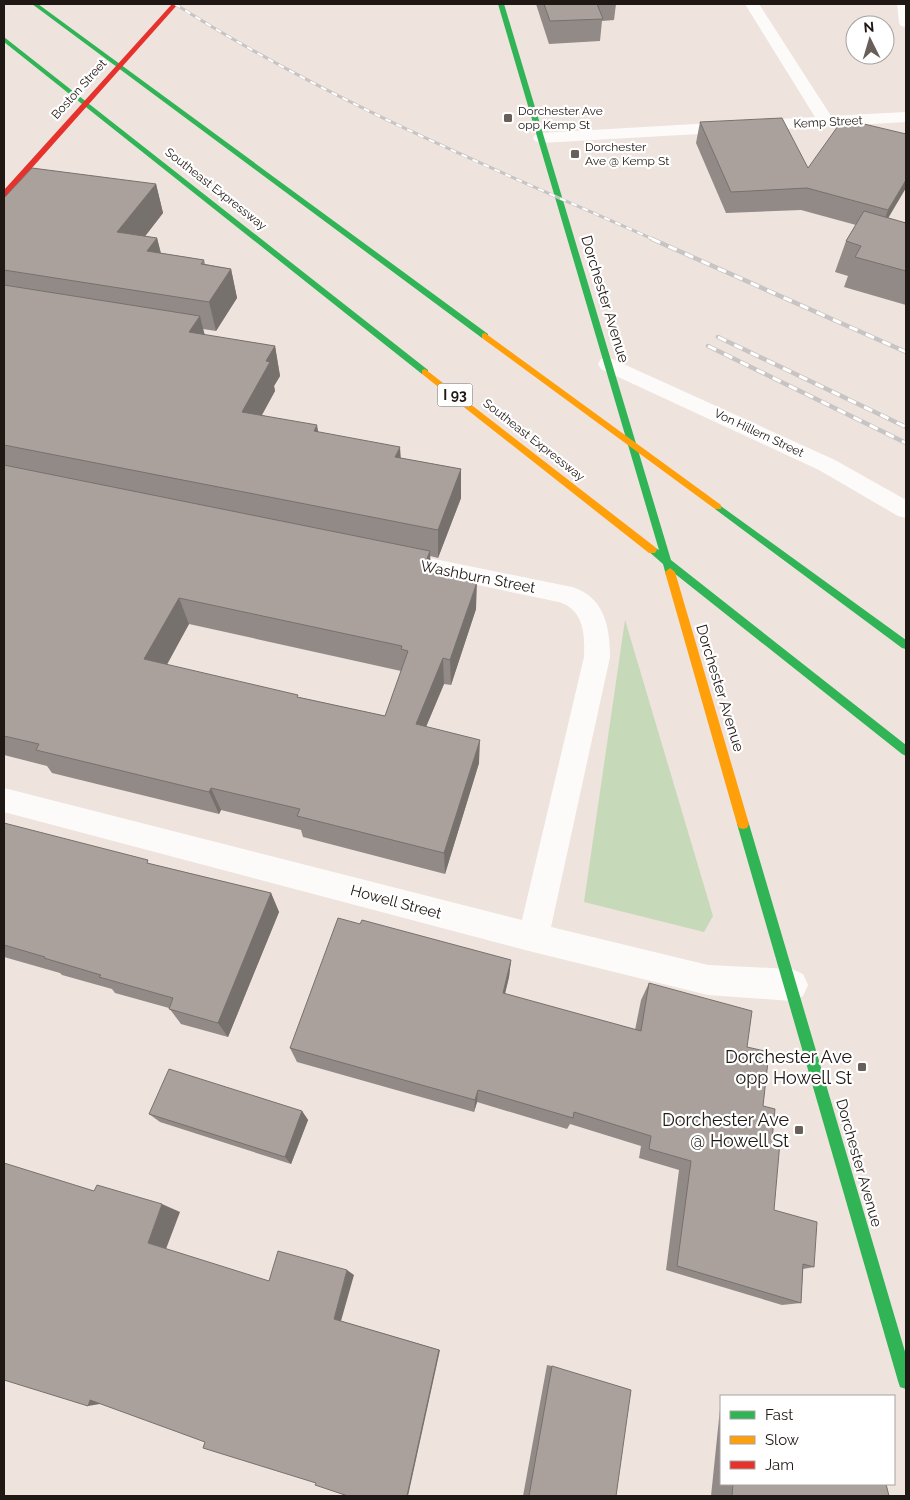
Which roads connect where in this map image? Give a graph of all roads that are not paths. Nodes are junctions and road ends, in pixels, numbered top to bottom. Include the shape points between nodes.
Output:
1 (34, 4) edge
2 (175, 4) edge
3 (501, 4) edge
4 (752, 4) edge
5 (904, 4) edge
6 (906, 23) edge
7 (4, 39) edge
8 (906, 117) edge
9 (826, 122) junction
10 (541, 138) junction
11 (17, 179) junction
12 (40, 182) edge
13 (4, 194) edge
14 (608, 364) junction
15 (906, 510) edge
16 (376, 556) edge
17 (906, 645) edge
18 (906, 751) edge
19 (4, 800) edge
20 (533, 937) junction
21 (792, 985) junction
22 (906, 1381) edge

1 - 17 main road
2 - 11 main road, Boston Street
3 - 10 main road, Dorchester Avenue
4 - 9 street
5 - 6 street
7 - 18 main road, Southeast Expressway / I 93
8 - 9 street, Kemp Street
9 - 10 street, Kemp Street
10 - 14 main road, Dorchester Avenue
11 - 12 street
11 - 13 main road, Boston Street
14 - 15 street, Von Hillern Street via 827,465
14 - 21 main road, Dorchester Avenue
16 - 20 street, Washburn Street via 560,593 576,598 593,620 598,636 597,657
19 - 20 street, Howell Street
20 - 21 street, Howell Street via 708,980
21 - 22 main road, Dorchester Avenue

